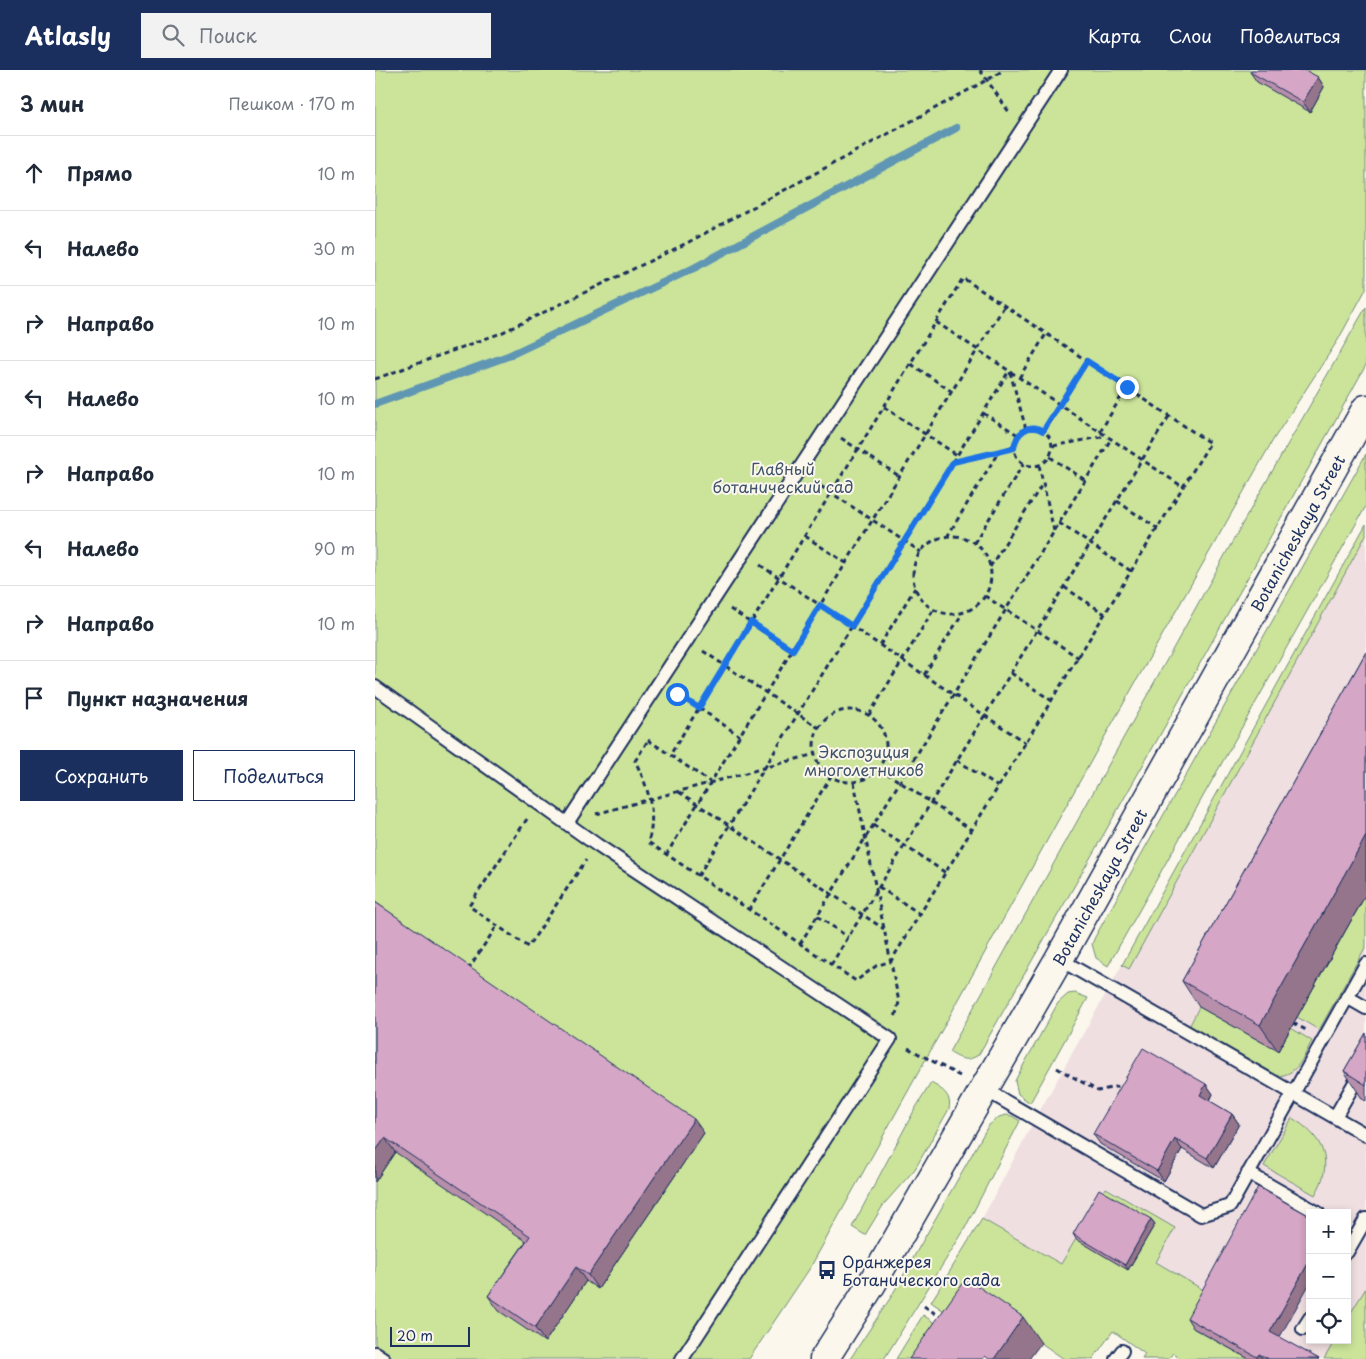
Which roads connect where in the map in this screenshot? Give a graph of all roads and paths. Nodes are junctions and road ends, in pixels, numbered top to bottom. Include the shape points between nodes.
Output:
1 (980, 70) edge
2 (1004, 70) edge
3 (1061, 70) edge
4 (987, 80) junction
5 (1021, 129) junction
6 (1005, 305) junction
7 (936, 322) junction
8 (1046, 334) junction
9 (977, 350) junction
10 (1087, 361) junction
11 (911, 364) junction
12 (1010, 372) junction
13 (1019, 378) junction
14 (375, 379) edge
15 (1127, 387) junction
16 (951, 391) junction
17 (1060, 405) junction
18 (884, 407) junction
19 (1366, 409) edge
20 (983, 413) junction
21 (1169, 416) junction
22 (1026, 429) junction
23 (1043, 431) junction
24 (1100, 432) junction
25 (925, 434) junction
26 (1018, 435) junction
27 (1106, 436) junction
28 (840, 437) dead end
29 (1111, 439) junction
30 (1053, 446) junction
31 (1014, 448) junction
32 (858, 449) junction
33 (999, 451) junction
34 (957, 455) junction
35 (1049, 457) junction
36 (1142, 460) junction
37 (953, 462) junction
38 (1023, 463) junction
39 (1039, 465) junction
40 (899, 476) junction
41 (813, 480) dead end
42 (1085, 480) junction
43 (1043, 482) junction
44 (1183, 488) junction
45 (831, 493) junction
46 (1117, 501) junction
47 (872, 520) junction
48 (1059, 523) junction
49 (1158, 529) junction
50 (1054, 531) junction
51 (805, 535) junction
52 (946, 537) junction
53 (904, 542) junction
54 (974, 544) junction
55 (1090, 544) junction
56 (921, 552) junction
57 (757, 563) dead end
58 (846, 563) junction
59 (990, 568) junction
60 (1131, 571) junction
61 (779, 578) junction
62 (1064, 586) junction
63 (915, 588) junction
64 (985, 596) junction
65 (820, 605) junction
66 (729, 608) dead end
67 (933, 609) junction
68 (1006, 609) junction
69 (962, 613) junction
70 (1105, 614) junction
71 (751, 622) junction
72 (852, 626) junction
73 (1037, 630) junction
74 (880, 645) junction
75 (703, 650) dead end
76 (793, 650) junction
77 (1079, 658) junction
78 (902, 660) junction
79 (725, 665) junction
80 (1011, 673) junction
81 (924, 675) junction
82 (375, 686) edge
83 (766, 693) junction
84 (677, 694) dead end
85 (953, 694) junction
86 (1052, 701) junction
87 (699, 708) junction
88 (798, 714) junction
89 (869, 715) junction
90 (985, 715) junction
91 (819, 728) junction
92 (740, 736) junction
93 (648, 740) dead end
94 (1026, 742) junction
95 (815, 754) junction
96 (670, 755) junction
97 (957, 760) junction
98 (635, 761) dead end
99 (765, 768) junction
100 (879, 768) junction
101 (831, 776) junction
102 (854, 782) junction
103 (899, 782) junction
104 (711, 783) junction
105 (999, 787) junction
106 (679, 792) junction
107 (649, 799) junction
108 (538, 803) junction
109 (931, 803) junction
110 (697, 804) junction
111 (567, 823) junction
112 (873, 824) junction
113 (729, 825) junction
114 (972, 830) junction
115 (865, 837) junction
116 (597, 845) junction
117 (905, 846) junction
118 (666, 855) junction
119 (780, 859) junction
120 (946, 873) junction
121 (698, 876) junction
122 (878, 889) junction
123 (831, 893) junction
124 (749, 910) junction
125 (862, 914) junction
126 (920, 914) junction
127 (817, 916) junction
128 (497, 926) junction
129 (885, 929) junction
130 (848, 937) junction
131 (800, 944) junction
132 (1059, 959) junction
133 (891, 961) junction
134 (1366, 964) edge
135 (831, 965) junction
136 (467, 971) edge
137 (1347, 997) junction
138 (899, 1002) dead end
139 (1366, 1008) edge
140 (890, 1039) junction
141 (1366, 1063) edge
142 (1057, 1068) dead end
143 (1127, 1087) edge
144 (984, 1089) junction
145 (1293, 1093) junction
146 (1335, 1117) junction
147 (1366, 1135) edge
148 (1248, 1173) junction
149 (1312, 1209) edge
150 (1366, 1219) edge
151 (1352, 1232) edge
152 (924, 1306) dead end
153 (947, 1322) edge
154 (375, 1353) edge
155 (384, 1359) edge
156 (682, 1359) edge
157 (824, 1359) edge

1 - 4 path
2 - 4 path
3 - 5 lane
4 - 5 path
4 - 14 path via 669,252 501,333
5 - 111 lane
6 - 7 path via 963,278
6 - 8 path
6 - 9 path
7 - 9 path
7 - 11 path
8 - 10 path
8 - 13 path
9 - 12 path
9 - 16 path
10 - 15 path
10 - 17 path
11 - 16 path
11 - 18 path
12 - 13 path
12 - 20 path
12 - 22 path
13 - 17 path
15 - 21 path
15 - 24 path
16 - 25 path
17 - 23 path
17 - 24 path
18 - 25 path
18 - 32 path
19 - 132 main road, Botanicheskaya Street
20 - 26 path
20 - 34 path
21 - 36 path
21 - 44 path via 1211,443
22 - 23 path via 1034,427
22 - 26 path
23 - 30 path
24 - 27 path
25 - 34 path
25 - 40 path
26 - 31 path
27 - 29 path
27 - 30 path
28 - 32 path
29 - 36 path
29 - 42 path
30 - 35 path
31 - 33 path
31 - 38 path
32 - 40 path
32 - 45 path
33 - 37 path
33 - 52 path
34 - 37 path
35 - 39 path
35 - 42 path
36 - 44 path
36 - 46 path
37 - 53 path
38 - 39 path
38 - 54 path
39 - 43 path
40 - 47 path
41 - 45 path
42 - 48 path
43 - 50 path
43 - 59 path
44 - 49 path
45 - 47 path
45 - 51 path
46 - 49 path
46 - 55 path
47 - 53 path
47 - 58 path
48 - 50 path
48 - 55 path
49 - 60 path
50 - 68 path
51 - 58 path
51 - 61 path
52 - 54 path via 965,538
52 - 56 path via 930,543
53 - 56 path
53 - 72 path
54 - 59 path via 984,553
55 - 60 path
55 - 62 path
56 - 63 path via 915,562
57 - 61 path
58 - 65 path
59 - 64 path via 989,588
60 - 70 path
61 - 65 path
61 - 71 path
62 - 70 path
62 - 73 path
63 - 67 path via 920,598
63 - 74 path
64 - 68 path
64 - 69 path via 975,607
65 - 72 path
65 - 76 path
66 - 71 path
67 - 69 path
67 - 78 path
68 - 73 path
68 - 85 path
69 - 81 path
70 - 77 path
71 - 76 path
71 - 79 path
72 - 74 path
72 - 88 path
73 - 77 path
73 - 80 path
74 - 78 path
75 - 79 path
76 - 83 path
77 - 86 path
78 - 81 path
78 - 89 path
79 - 83 path
79 - 87 path
80 - 86 path
80 - 90 path
81 - 85 path
82 - 108 lane
83 - 88 path
83 - 92 path
84 - 87 path
85 - 90 path
85 - 103 path
86 - 94 path
87 - 92 path
87 - 96 path
88 - 91 path
88 - 99 path
89 - 91 path via 854,710 839,711
89 - 100 path via 880,725 885,739 885,754
90 - 94 path
90 - 97 path
91 - 95 path
92 - 104 path
93 - 96 path
94 - 105 path
95 - 99 path
95 - 101 path via 820,767
96 - 104 path
97 - 105 path
97 - 109 path
98 - 107 path
99 - 104 path
99 - 113 path
100 - 102 path via 867,778
100 - 103 path
101 - 102 path
101 - 119 path
102 - 115 path
103 - 109 path
103 - 112 path
104 - 106 path
104 - 110 path
105 - 114 path
106 - 107 path
106 - 110 path
107 - 111 path
107 - 118 path via 652,821 648,842
108 - 111 lane
108 - 128 path via 469,906
109 - 114 path
109 - 117 path
110 - 113 path
110 - 118 path
111 - 116 lane
112 - 115 path
112 - 117 path
113 - 119 path
113 - 121 path
114 - 120 path
115 - 122 path
115 - 123 path
116 - 128 path via 528,947
116 - 140 lane
117 - 120 path
117 - 122 path
118 - 121 path
119 - 123 path
119 - 124 path
120 - 126 path
121 - 124 path
122 - 125 path
122 - 126 path
122 - 129 path
123 - 125 path
123 - 127 path
124 - 131 path
125 - 129 path
125 - 130 path
126 - 133 path
127 - 130 path
127 - 131 path
128 - 136 path
129 - 133 path
130 - 135 path
131 - 135 path
132 - 144 main road, Botanicheskaya Street
132 - 145 lane
133 - 135 path via 875,966 856,981
133 - 138 path
134 - 137 lane
137 - 139 lane
137 - 145 lane
140 - 144 path
140 - 156 lane
141 - 146 lane
142 - 143 path via 1098,1091 1123,1085
144 - 148 lane via 1201,1215 1230,1206
144 - 157 main road, Botanicheskaya Street via 871,1285
145 - 146 lane
145 - 148 lane
146 - 147 lane
148 - 149 lane
150 - 151 lane
152 - 153 path
154 - 155 lane

